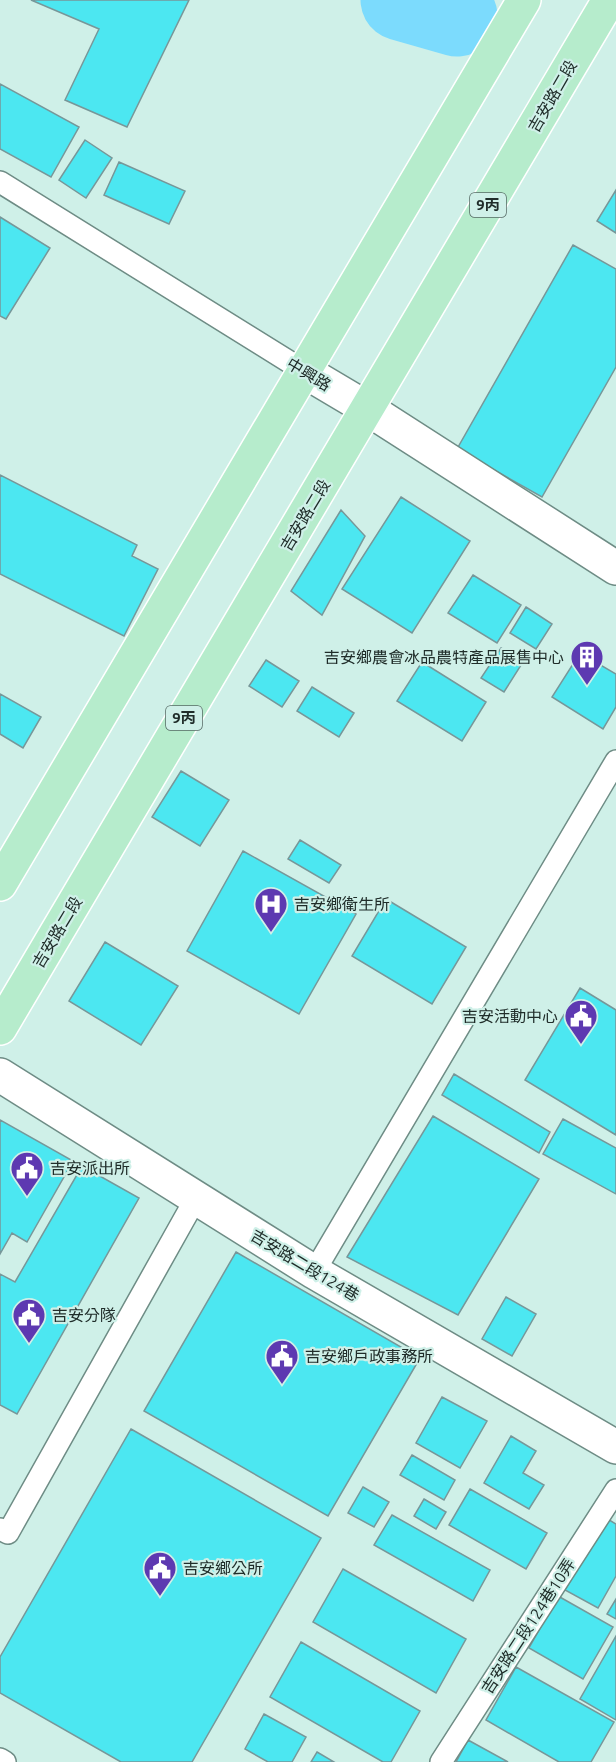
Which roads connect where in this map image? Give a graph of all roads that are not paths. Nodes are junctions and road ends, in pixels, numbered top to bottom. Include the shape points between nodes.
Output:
1 (524, 0) edge
2 (609, 0) edge
3 (0, 182) edge
4 (304, 371) junction
5 (368, 409) junction
6 (616, 568) edge
7 (616, 761) edge
8 (0, 884) edge
9 (0, 1028) edge
10 (0, 1075) edge
11 (196, 1198) junction
12 (314, 1272) junction
13 (616, 1447) edge
14 (616, 1490) edge
15 (3, 1537) edge
16 (0, 1759) edge
17 (5, 1762) edge
18 (441, 1762) edge

1 - 4 main road
2 - 5 main road, 吉安路二段 / 9丙
3 - 4 lane, 中興路
4 - 5 street, 中興路
4 - 8 main road
5 - 6 street, 中興路
5 - 9 main road, 吉安路二段 / 9丙
7 - 12 lane
10 - 11 street, 吉安路二段124巷
11 - 12 street, 吉安路二段124巷
11 - 15 lane
12 - 13 street, 吉安路二段124巷
14 - 18 lane, 吉安路二段124巷10弄
16 - 17 lane

